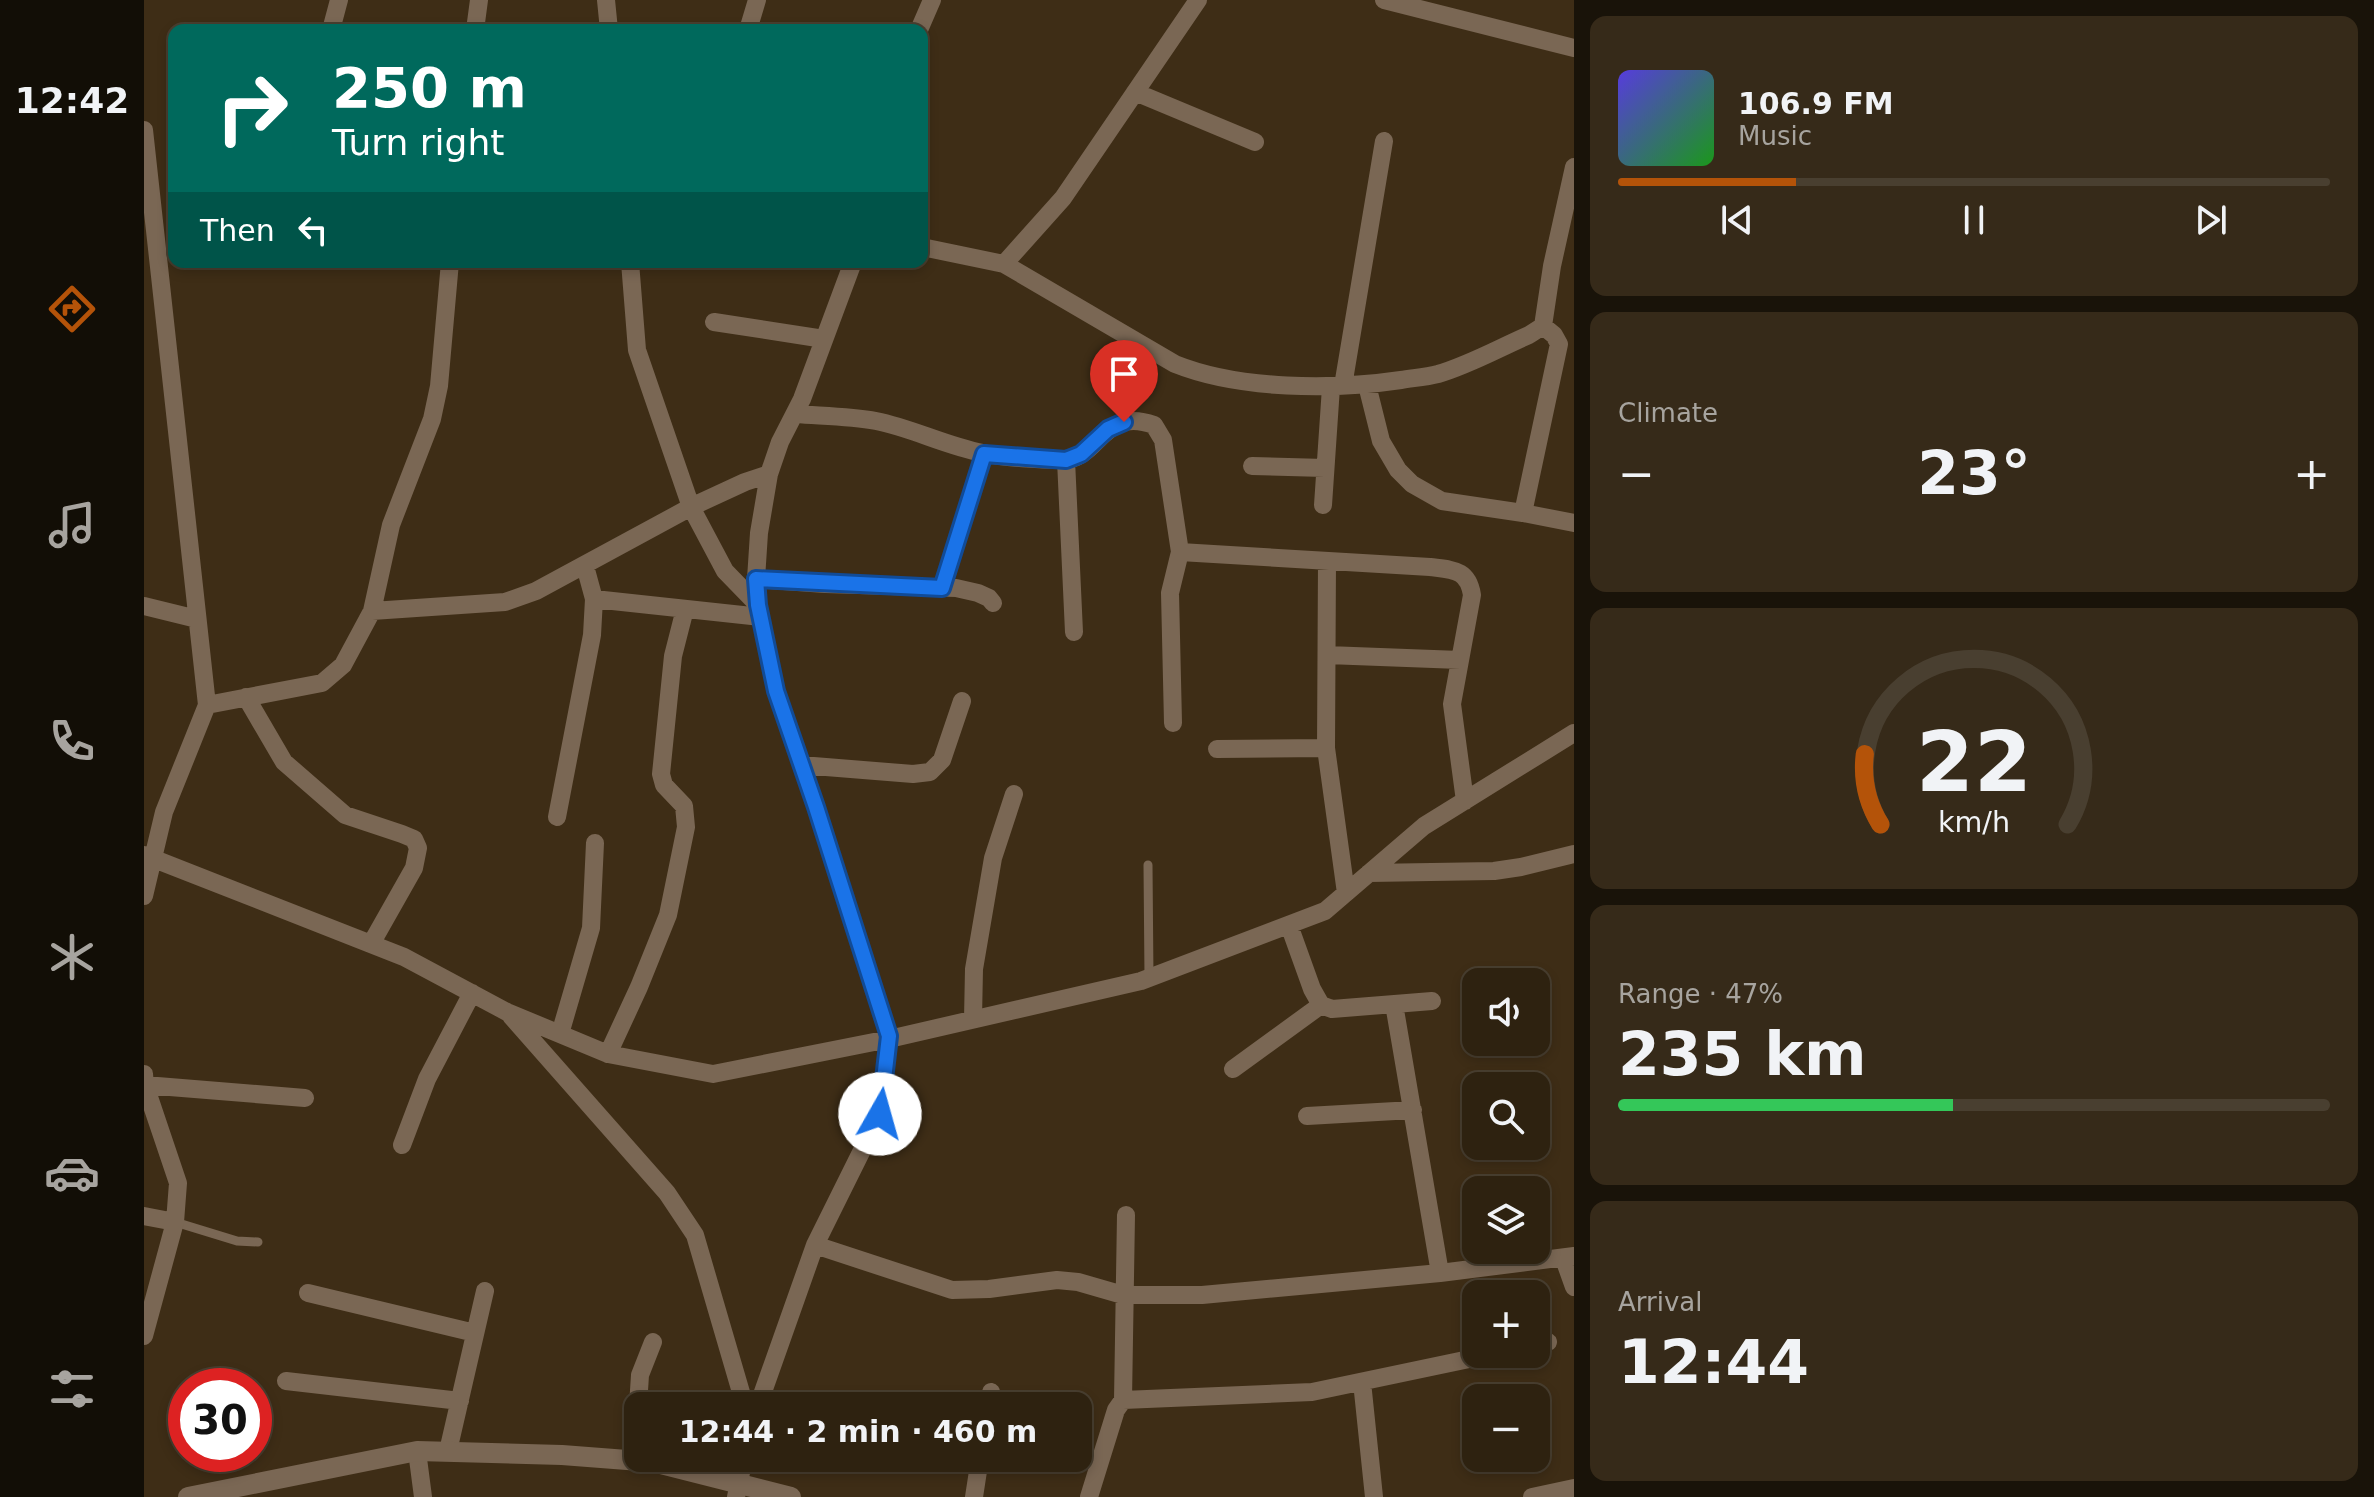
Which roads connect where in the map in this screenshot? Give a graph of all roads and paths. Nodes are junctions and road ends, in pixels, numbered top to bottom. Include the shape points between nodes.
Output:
1 (339, 0) edge
2 (479, 0) edge
3 (606, 0) edge
4 (757, 0) edge
5 (932, 0) edge
6 (1198, 0) edge
7 (1384, 0) edge
8 (333, 24) edge
9 (476, 24) edge
10 (608, 24) edge
11 (750, 24) edge
12 (922, 24) edge
13 (1574, 48) edge
14 (1135, 92) junction
15 (144, 130) edge
16 (1384, 141) dead end
17 (1255, 142) dead end
18 (1574, 167) edge
19 (146, 174) edge
20 (928, 248) edge
21 (1004, 264) junction
22 (449, 268) edge
23 (630, 268) edge
24 (851, 268) edge
25 (714, 322) dead end
26 (1543, 326) junction
27 (824, 339) junction
28 (1367, 385) junction
29 (1337, 386) junction
30 (796, 414) junction
31 (984, 454) junction
32 (1066, 460) junction
33 (1252, 466) dead end
34 (1325, 468) junction
35 (769, 474) junction
36 (1323, 505) dead end
37 (691, 507) junction
38 (1523, 513) junction
39 (1574, 523) edge
40 (1180, 552) junction
41 (1327, 562) junction
42 (585, 566) junction
43 (756, 579) junction
44 (942, 588) junction
45 (594, 599) junction
46 (993, 603) dead end
47 (144, 606) edge
48 (685, 609) junction
49 (372, 611) junction
50 (760, 611) junction
51 (197, 619) junction
52 (1074, 632) dead end
53 (1327, 655) junction
54 (1460, 660) junction
55 (246, 697) junction
56 (962, 701) dead end
57 (207, 705) junction
58 (1173, 723) dead end
59 (1574, 733) edge
60 (1326, 748) junction
61 (1217, 749) dead end
62 (801, 765) junction
63 (1014, 794) dead end
64 (1465, 801) junction
65 (557, 817) dead end
66 (595, 843) dead end
67 (1574, 854) edge
68 (149, 856) edge
69 (1148, 865) dead end
70 (1369, 873) junction
71 (1346, 893) junction
72 (144, 896) edge
73 (1289, 925) junction
74 (371, 944) junction
75 (1149, 978) junction
76 (472, 993) junction
77 (1432, 1001) dead end
78 (1394, 1004) junction
79 (1321, 1005) junction
80 (507, 1012) junction
81 (973, 1019) junction
82 (560, 1034) junction
83 (889, 1039) junction
84 (608, 1054) junction
85 (1233, 1069) dead end
86 (144, 1074) edge
87 (145, 1085) edge
88 (305, 1098) dead end
89 (1413, 1110) junction
90 (1307, 1116) dead end
91 (402, 1145) dead end
92 (1126, 1215) dead end
93 (144, 1216) edge
94 (175, 1222) junction
95 (258, 1242) dead end
96 (815, 1245) junction
97 (1569, 1258) edge
98 (1440, 1273) junction
99 (1574, 1287) edge
100 (485, 1291) dead end
101 (308, 1293) dead end
102 (1123, 1295) junction
103 (144, 1332) edge
104 (475, 1333) junction
105 (653, 1342) dead end
106 (1462, 1361) edge
107 (286, 1381) dead end
108 (1362, 1382) junction
109 (639, 1392) edge
110 (741, 1392) edge
111 (763, 1392) edge
112 (1123, 1400) junction
113 (460, 1401) junction
114 (417, 1451) junction
115 (448, 1451) junction
116 (624, 1458) edge
117 (685, 1472) edge
118 (978, 1472) edge
119 (1574, 1488) edge
120 (737, 1491) edge
121 (188, 1497) edge
122 (423, 1497) edge
123 (791, 1497) edge
124 (974, 1497) edge
125 (1089, 1497) edge
126 (1374, 1497) edge
127 (1532, 1497) edge

1 - 8 street
2 - 9 street
3 - 10 street
4 - 11 street
5 - 12 street
6 - 14 street
7 - 13 street
14 - 17 street
14 - 21 street via 1063,198
15 - 19 street
16 - 29 street
18 - 26 street
19 - 51 street
20 - 21 street
21 - 29 street via 1193,371 1252,382
22 - 49 street via 432,419 391,525
23 - 37 street via 637,350
24 - 27 street
25 - 27 street
26 - 28 street via 1437,374
26 - 38 street via 1559,344
27 - 30 street
28 - 29 street
28 - 38 street via 1381,441 1412,484 1442,501
29 - 34 street
30 - 31 street via 876,421
30 - 35 street
31 - 32 street
31 - 44 street
32 - 40 street via 1124,422 1139,419 1154,425 1163,440
32 - 52 street
33 - 34 street
34 - 36 street
35 - 37 street
35 - 43 street
37 - 42 street
37 - 50 street via 725,571
38 - 39 street
40 - 41 street
40 - 58 street via 1170,593
41 - 53 street
41 - 54 street via 1430,567 1464,575 1472,595
42 - 45 street
42 - 49 street via 505,602
43 - 44 street
43 - 50 street
44 - 46 street via 978,593
45 - 48 street
45 - 65 street via 592,635
47 - 51 street
48 - 50 street
48 - 84 street via 673,656 661,774 684,806 686,827 668,915
49 - 55 street via 343,665 322,683
50 - 62 street via 776,691
51 - 57 street
53 - 54 street
53 - 60 street
54 - 64 street via 1452,704
55 - 57 street
55 - 74 street via 284,762 345,815 414,839 414,868
56 - 62 street via 942,760 930,772
57 - 68 street
59 - 64 street
60 - 61 street
60 - 71 street
62 - 83 street
63 - 81 street via 991,872 974,969
64 - 70 street via 1424,826
66 - 82 street via 591,928
67 - 70 street via 1494,871
68 - 72 street
68 - 74 street
69 - 75 lane
70 - 71 street
71 - 73 street via 1325,911
73 - 75 street
73 - 79 street
74 - 76 street
75 - 81 street
76 - 80 street
76 - 91 street via 427,1079
77 - 78 street
78 - 79 street via 1332,1009
78 - 89 street
79 - 85 street
80 - 82 street
80 - 110 street via 667,1193 695,1235
81 - 83 street
82 - 84 street
83 - 84 street via 713,1074
83 - 96 street via 880,1114
86 - 87 street
87 - 88 street
87 - 94 street via 178,1183
89 - 90 street
89 - 98 street
92 - 102 street
93 - 94 street
94 - 95 lane
94 - 103 street
96 - 102 street via 952,1290 1057,1280
96 - 111 street
97 - 98 street
97 - 99 street
98 - 102 street via 1202,1295
100 - 104 street
101 - 104 street
102 - 112 street
104 - 113 street
105 - 109 street
106 - 108 street
107 - 113 street
108 - 112 street via 1312,1392
108 - 126 street
112 - 125 street
113 - 115 street
114 - 115 street
114 - 121 street
114 - 122 street
115 - 116 street
117 - 120 street
118 - 124 street
119 - 127 street
120 - 123 street

